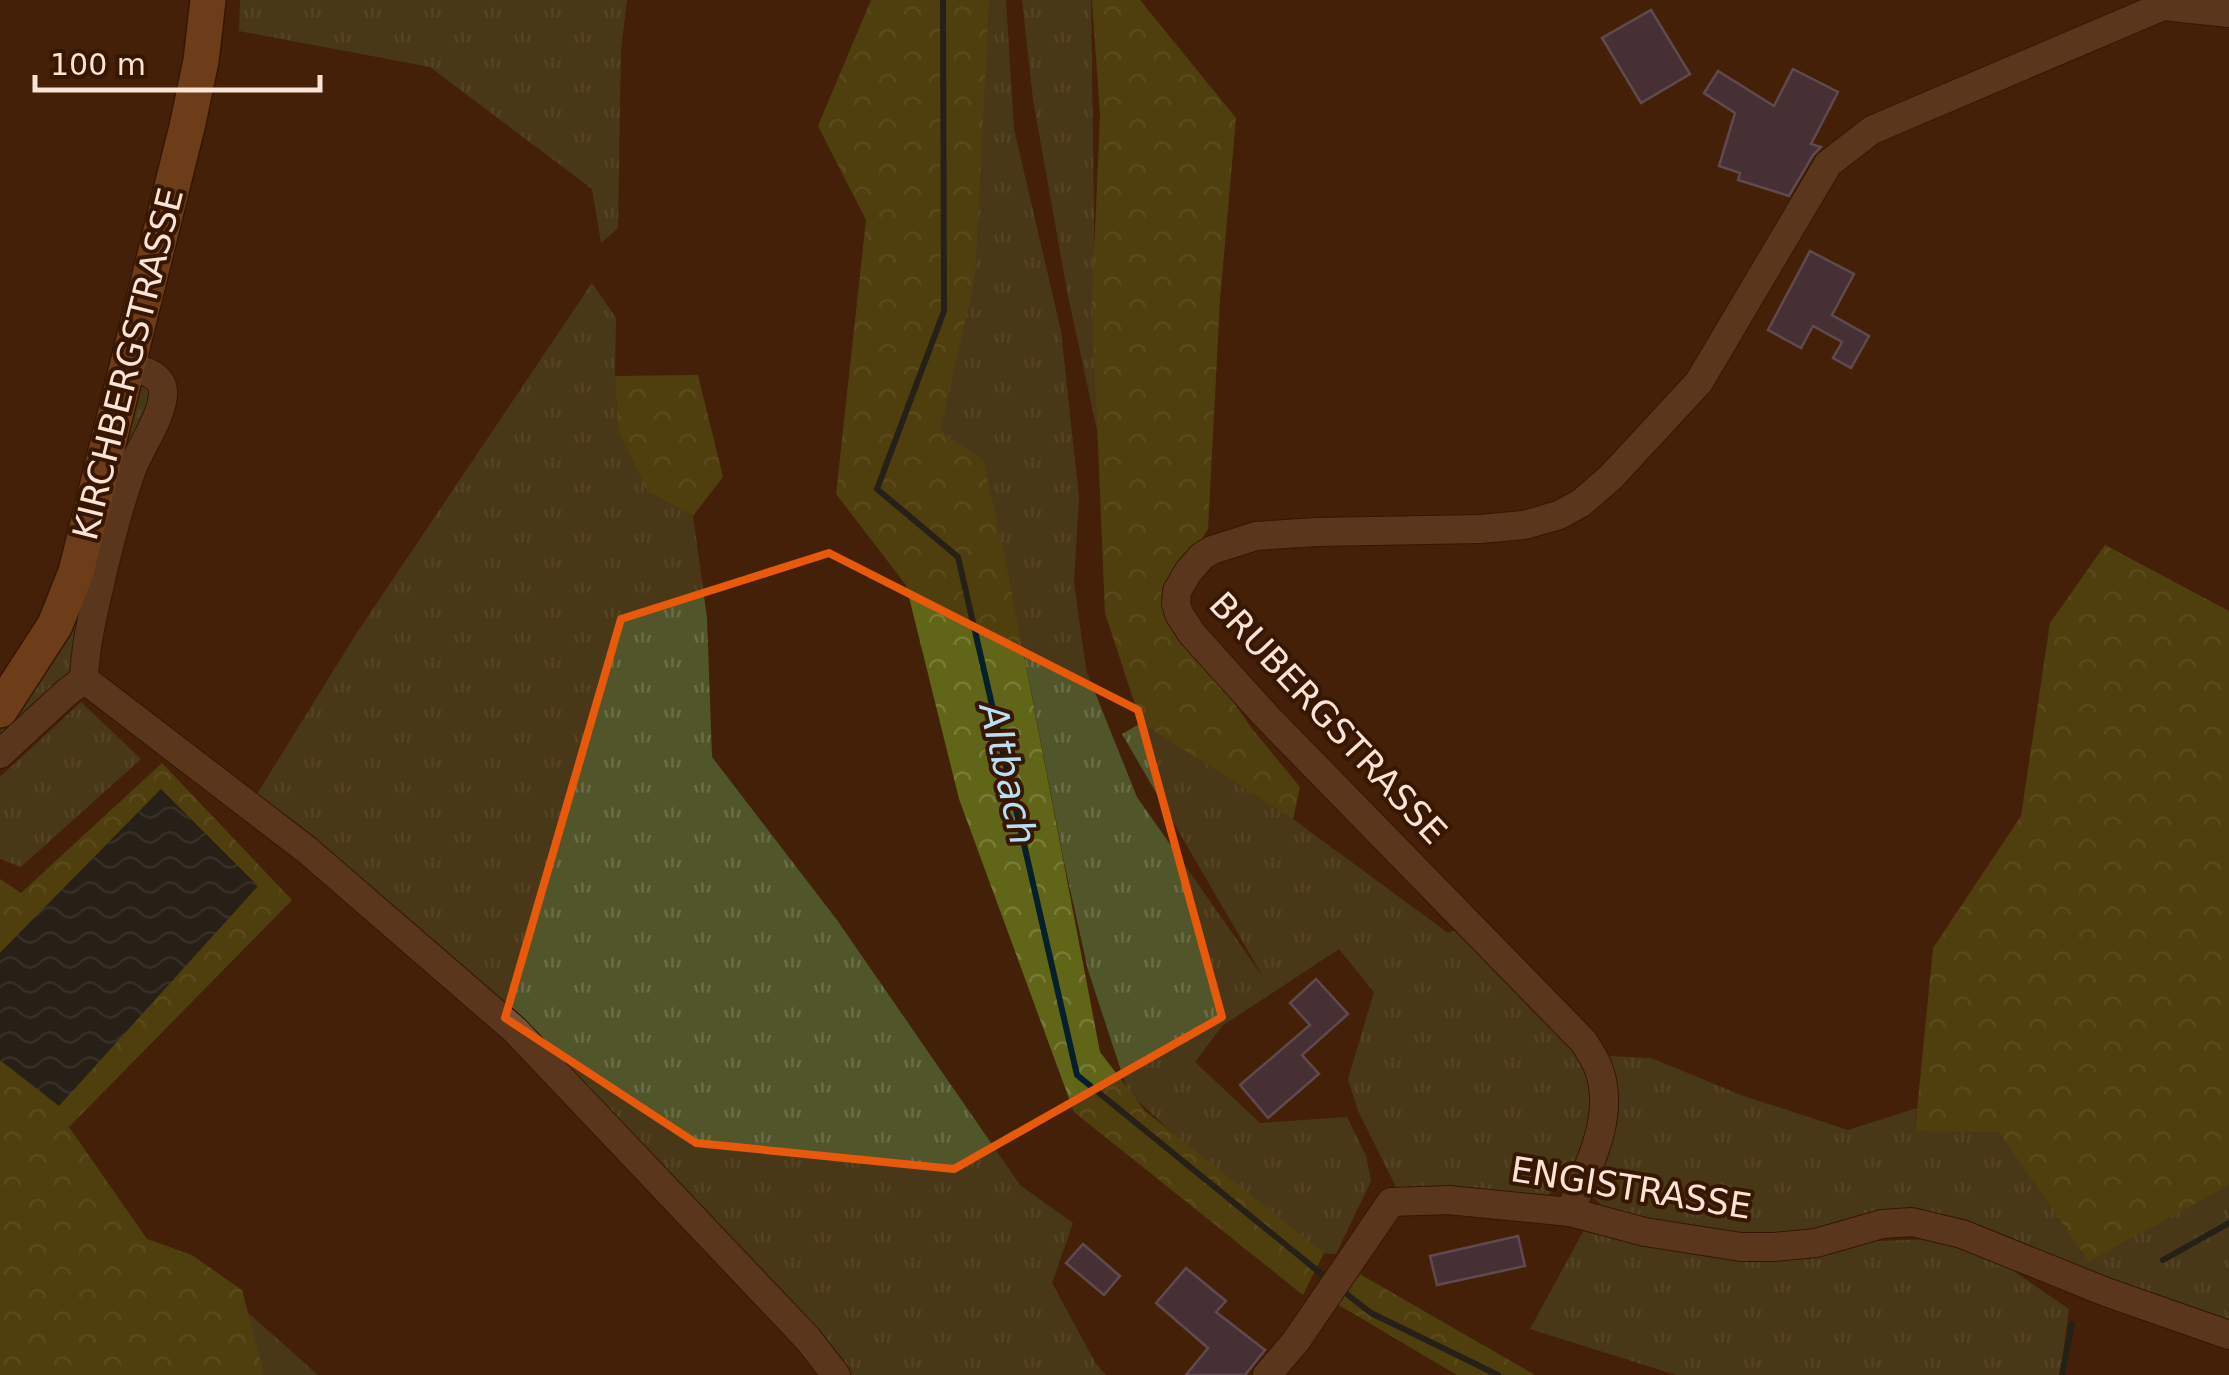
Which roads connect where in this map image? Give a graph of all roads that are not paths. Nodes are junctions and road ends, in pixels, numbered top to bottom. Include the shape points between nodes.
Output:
1 (208, 0) edge
2 (2229, 13) edge
3 (128, 367) junction
4 (84, 679) junction
5 (0, 710) edge
6 (0, 754) edge
7 (1570, 1212) junction
8 (2229, 1335) edge
9 (836, 1375) edge
10 (1267, 1375) edge

1 - 3 main road, KIRCHBERGSTRASSE via 202,61
2 - 7 street, BRUBERGSTRASSE via 2163,6 1872,130 1828,164 1699,382 1611,477 1559,515 1480,530 1256,536 1202,556 1183,580 1176,604 1192,634 1584,1042 1605,1098 1598,1140
3 - 4 street via 156,377 163,396 114,524
3 - 5 main road, KIRCHBERGSTRASSE via 66,601
4 - 6 street
4 - 9 street via 307,850 515,1030
7 - 8 street, ENGISTRASSE via 1645,1232 1774,1248 1912,1222 1962,1234
7 - 10 street, ENGISTRASSE via 1448,1200 1391,1202

